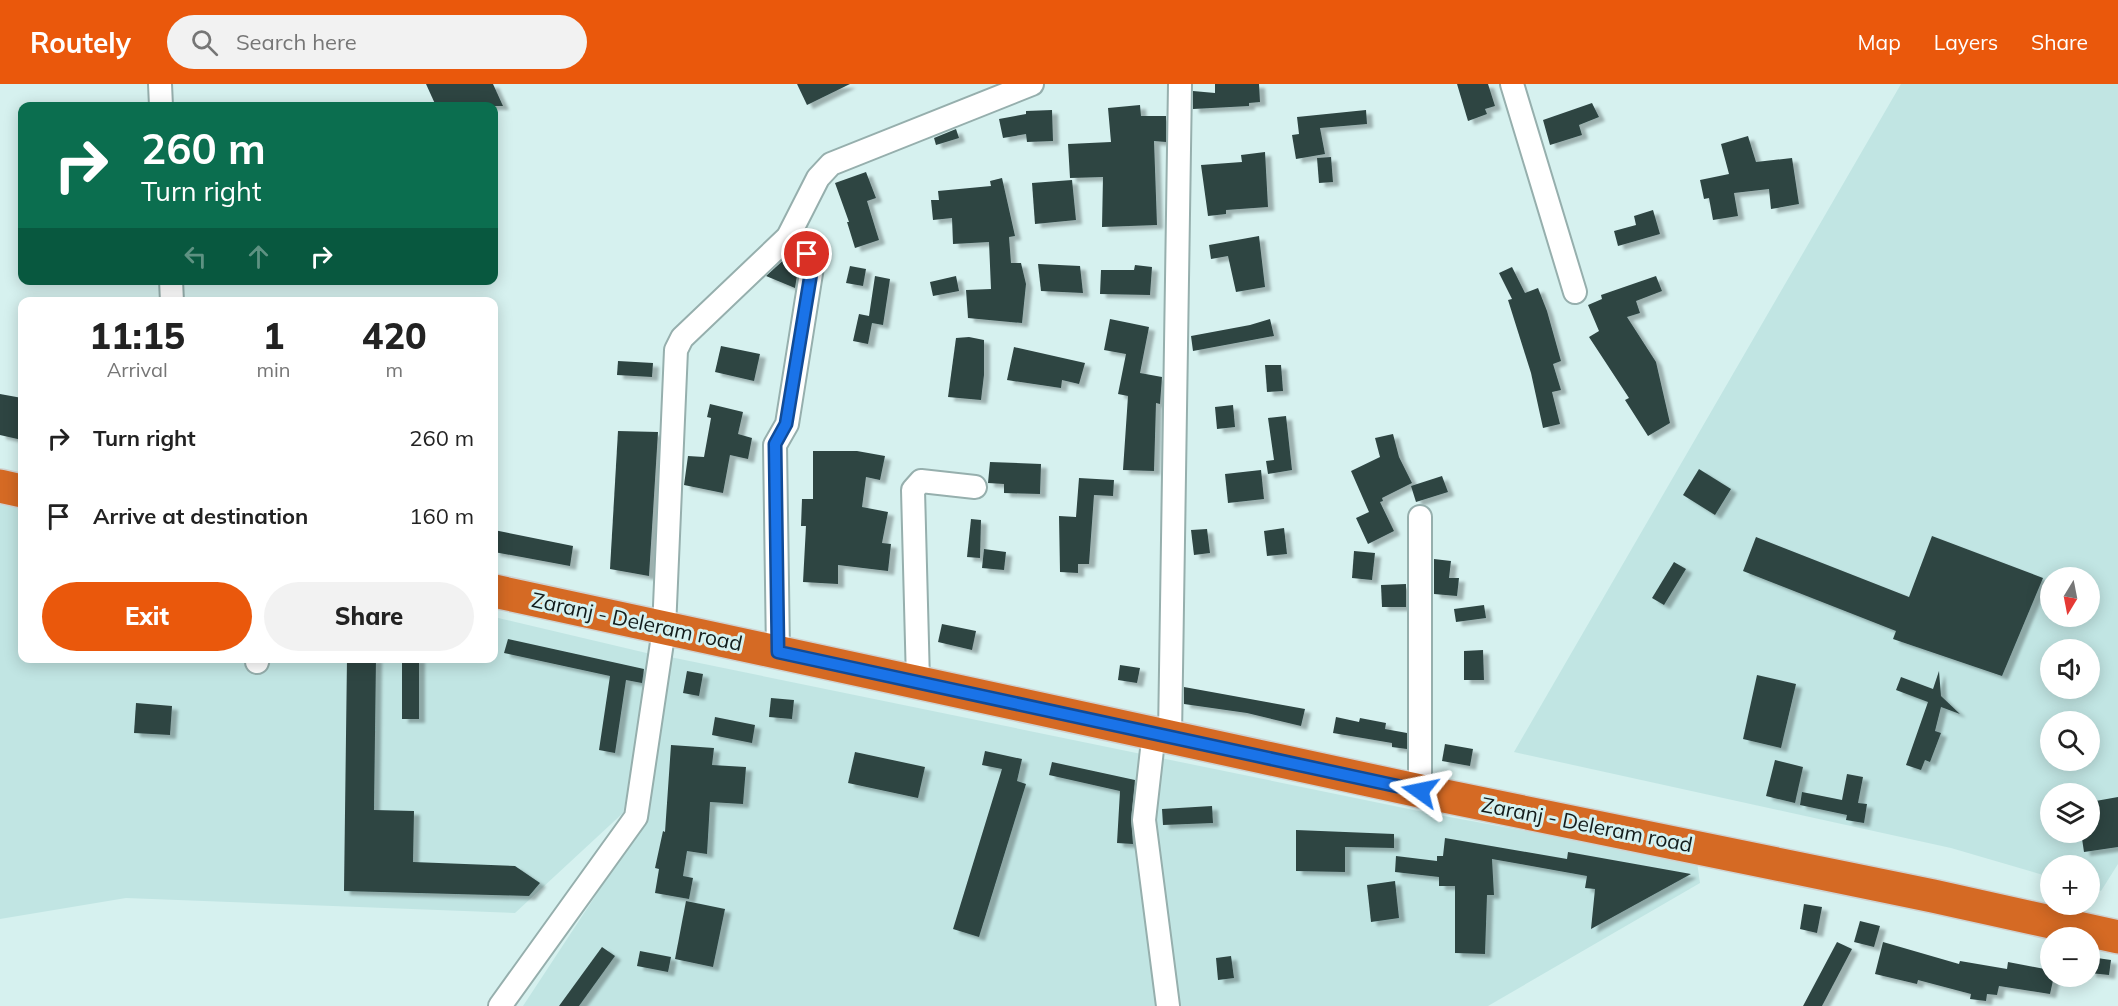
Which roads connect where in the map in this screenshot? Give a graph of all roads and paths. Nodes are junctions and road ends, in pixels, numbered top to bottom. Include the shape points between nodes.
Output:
1 (160, 84) edge
2 (1032, 84) edge
3 (1180, 84) edge
4 (1512, 84) edge
5 (161, 102) edge
6 (788, 237) junction
7 (1575, 292) dead end
8 (0, 486) edge
9 (975, 487) dead end
10 (18, 489) edge
11 (1420, 517) dead end
12 (498, 592) edge
13 (664, 629) junction
14 (778, 652) junction
15 (918, 681) junction
16 (1162, 734) junction
17 (1420, 791) junction
18 (2118, 937) edge
19 (500, 1006) edge
20 (1168, 1006) edge

1 - 5 street
2 - 6 street via 831,164 818,178
3 - 16 street
4 - 7 street
6 - 13 street via 690,330 676,350
6 - 14 street via 800,244 812,267 786,424 775,444
8 - 10 highway
9 - 15 street via 921,481 913,490
11 - 17 street
12 - 13 highway, Zaranj - Deleram road
13 - 14 highway, Zaranj - Deleram road
13 - 19 street via 636,817
14 - 15 highway, Zaranj - Deleram road
15 - 16 highway, Zaranj - Deleram road
16 - 17 highway, Zaranj - Deleram road
16 - 20 street via 1144,820
17 - 18 highway, Zaranj - Deleram road

